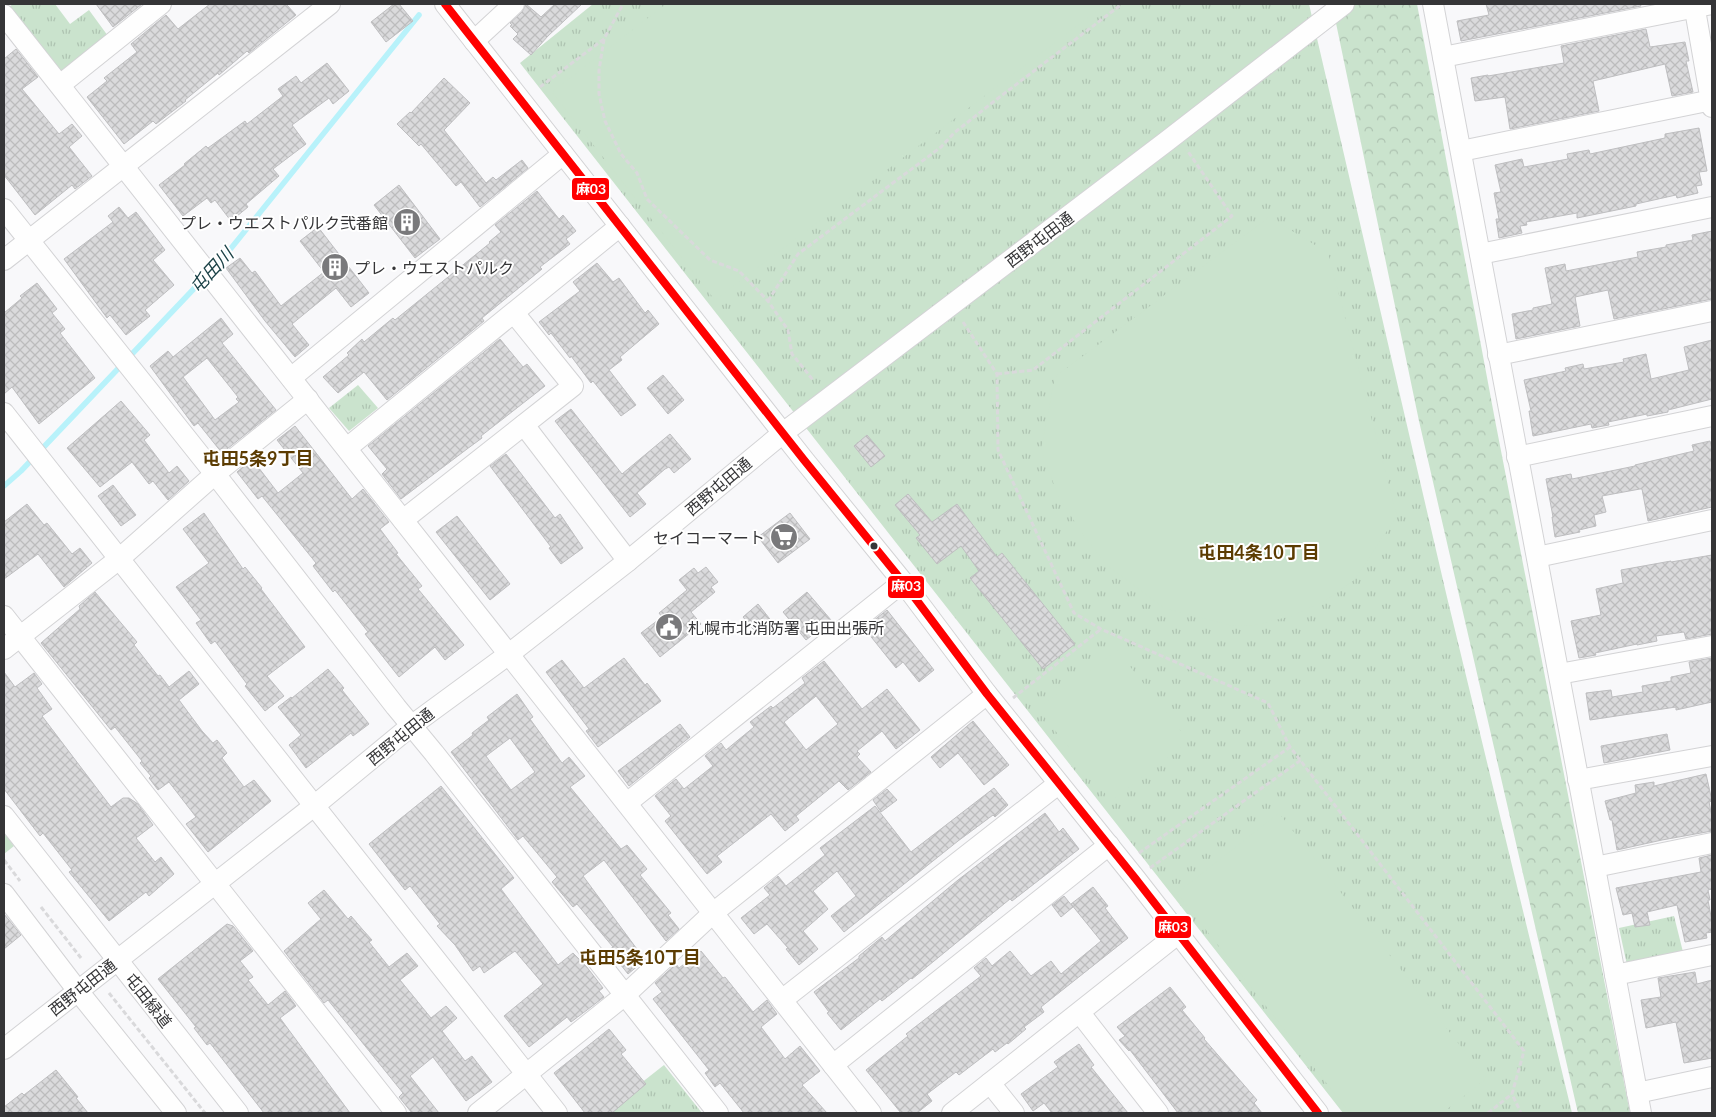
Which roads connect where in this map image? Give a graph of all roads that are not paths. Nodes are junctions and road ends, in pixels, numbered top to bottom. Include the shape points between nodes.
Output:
1 (161, 4) edge
2 (330, 4) edge
3 (445, 4) edge
4 (514, 4) edge
5 (1433, 4) edge
6 (1700, 5) edge
7 (1334, 8) edge
8 (4, 15) edge
9 (474, 41) junction
10 (1443, 57) junction
11 (60, 85) junction
12 (1712, 102) edge
13 (1461, 150) junction
14 (563, 154) junction
15 (122, 165) junction
16 (1712, 207) edge
17 (4, 209) edge
18 (620, 226) junction
19 (28, 240) junction
20 (1480, 254) junction
21 (4, 260) edge
22 (1712, 312) edge
23 (514, 313) junction
24 (1498, 355) junction
25 (291, 378) junction
26 (308, 399) junction
27 (4, 413) edge
28 (1712, 416) edge
29 (524, 425) junction
30 (783, 433) junction
31 (347, 448) junction
32 (1517, 457) junction
33 (215, 474) junction
34 (403, 520) junction
35 (1712, 520) edge
36 (1537, 557) junction
37 (119, 559) junction
38 (628, 561) junction
39 (903, 582) junction
40 (4, 616) edge
41 (20, 636) junction
42 (1712, 646) edge
43 (4, 648) edge
44 (509, 654) junction
45 (1559, 674) junction
46 (993, 702) junction
47 (411, 726) junction
48 (1712, 756) edge
49 (1578, 780) junction
50 (1058, 784) junction
51 (627, 803) junction
52 (314, 806) junction
53 (4, 816) edge
54 (1712, 843) edge
55 (1109, 845) junction
56 (1595, 867) junction
57 (216, 883) junction
58 (4, 894) edge
59 (713, 913) junction
60 (1178, 933) junction
61 (1712, 955) edge
62 (118, 960) junction
63 (1615, 975) junction
64 (78, 991) junction
65 (624, 995) junction
66 (782, 1000) junction
67 (1080, 1013) junction
68 (4, 1049) edge
69 (833, 1065) junction
70 (526, 1074) junction
71 (1712, 1077) edge
72 (990, 1083) junction
73 (1637, 1093) junction
74 (167, 1110) edge
75 (238, 1113) edge
76 (396, 1113) edge
77 (478, 1113) edge
78 (556, 1113) edge
79 (718, 1113) edge
80 (871, 1113) edge
81 (952, 1113) edge
82 (1014, 1113) edge
83 (1158, 1113) edge
84 (1318, 1113) edge
85 (1641, 1113) edge

1 - 11 street
2 - 15 street
3 - 9 street
4 - 9 street
5 - 10 street
6 - 10 street
6 - 12 street
7 - 30 street, 西野屯田通 via 1168,141
8 - 11 street
9 - 14 street
10 - 13 street
11 - 15 street
12 - 13 street
13 - 20 street
14 - 18 street
14 - 25 street
15 - 19 street
15 - 25 street
16 - 20 street
17 - 19 street
18 - 23 street
18 - 30 street
19 - 21 street
19 - 33 street
20 - 24 street
22 - 24 street
23 - 29 street via 573,386
23 - 31 street
24 - 32 street
25 - 26 street
26 - 31 street
26 - 33 street
27 - 37 street
28 - 32 street
29 - 34 street
29 - 38 street
30 - 38 street, 西野屯田通
30 - 39 street
31 - 34 street
32 - 36 street
33 - 37 street
33 - 47 street
34 - 44 street
35 - 36 street
36 - 45 street
37 - 41 street
37 - 52 street
38 - 44 street, 西野屯田通
39 - 46 street
39 - 51 street
40 - 41 street
41 - 43 street
41 - 57 street
42 - 45 street
44 - 47 street, 西野屯田通
44 - 51 street
45 - 49 street
46 - 50 street
46 - 59 street
47 - 52 street, 西野屯田通
47 - 65 street
48 - 49 street
49 - 56 street
50 - 55 street
50 - 66 street
51 - 59 street
52 - 57 street, 西野屯田通
52 - 70 street
53 - 62 street, 屯田緑道
54 - 56 street
55 - 60 street
55 - 69 street
56 - 63 street
57 - 62 street, 西野屯田通
57 - 76 street
58 - 64 street
59 - 65 street
59 - 66 street
60 - 67 street
60 - 84 street
61 - 63 street
62 - 64 street, 西野屯田通
62 - 75 street, 屯田緑道
63 - 73 street
64 - 68 street, 西野屯田通
64 - 74 street
65 - 70 street
65 - 79 street
66 - 69 street
67 - 72 street
67 - 83 street
69 - 80 street
70 - 77 street
70 - 78 street
71 - 73 street
72 - 81 street
72 - 82 street
73 - 85 street

